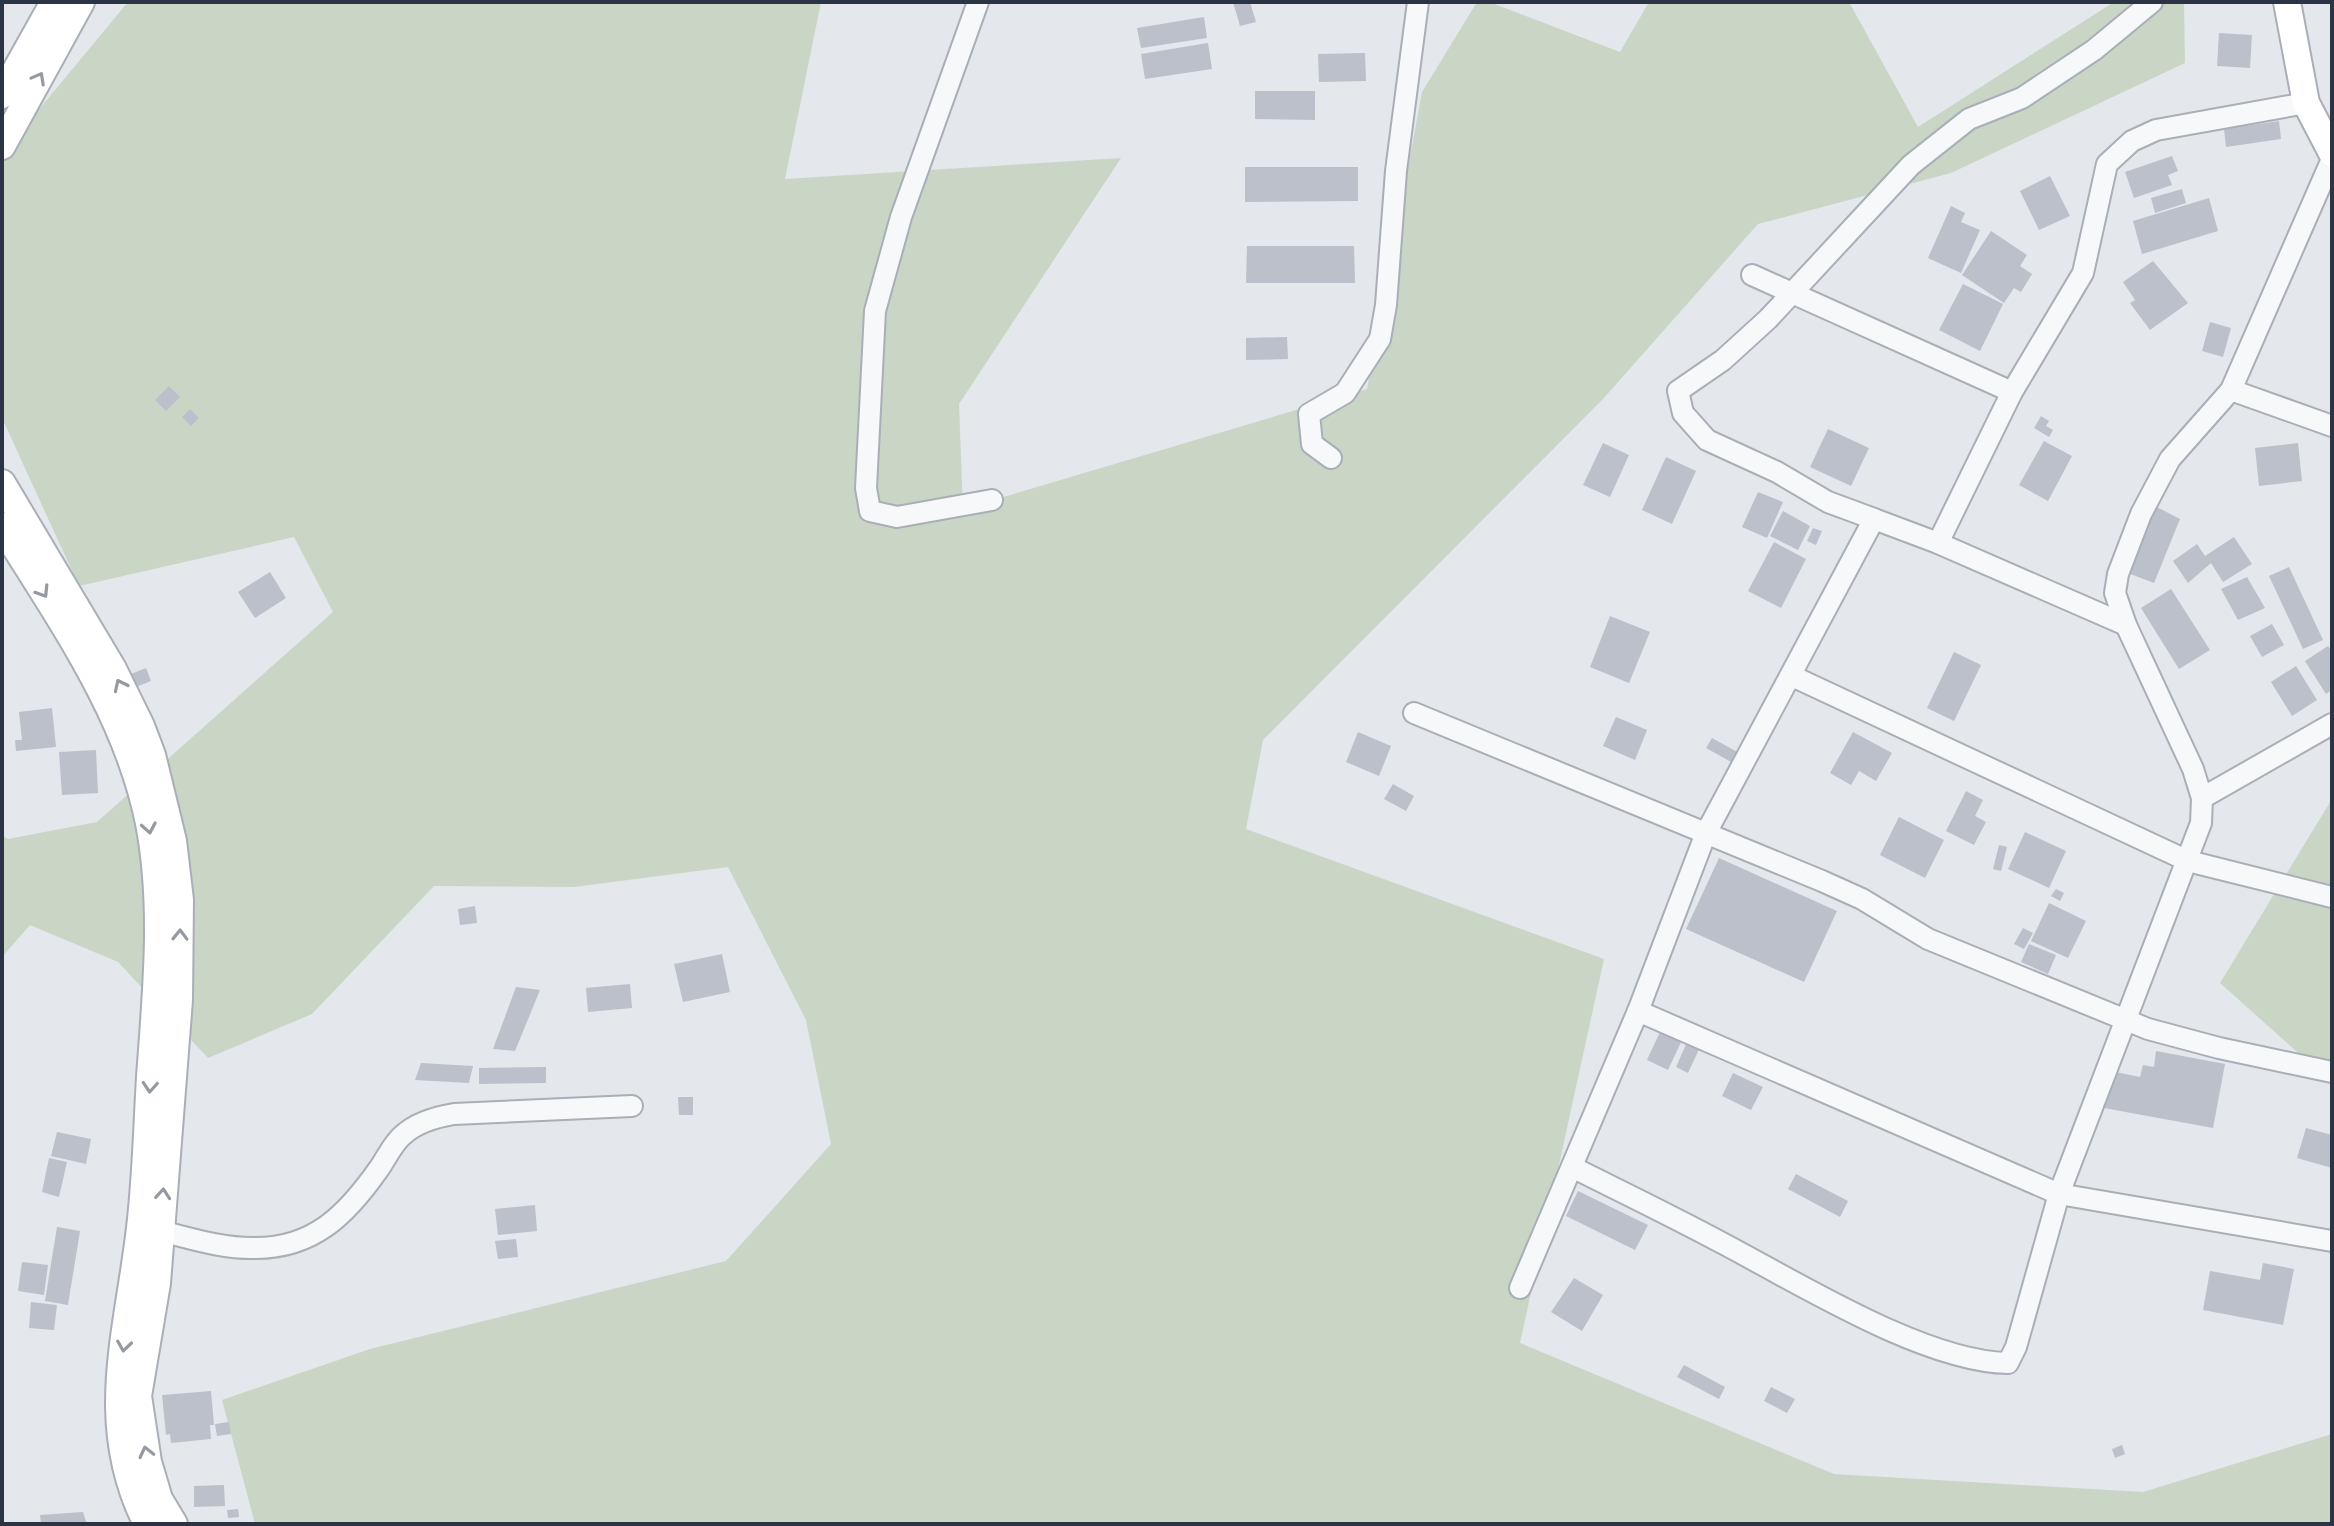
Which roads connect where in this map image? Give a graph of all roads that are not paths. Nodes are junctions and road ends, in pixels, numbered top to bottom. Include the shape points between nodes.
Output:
1 (54, 2) edge
2 (81, 2) edge
3 (978, 2) edge
4 (1418, 2) edge
5 (2152, 2) edge
6 (2287, 2) edge
7 (2, 95) edge
8 (2306, 103) junction
9 (2, 146) edge
10 (2332, 156) edge
11 (1752, 275) dead end
12 (1793, 293) junction
13 (2231, 390) junction
14 (2012, 392) junction
15 (2332, 426) edge
16 (1331, 458) dead end
17 (2, 483) edge
18 (992, 500) dead end
19 (1874, 519) junction
20 (2, 526) edge
21 (1938, 543) junction
22 (2126, 625) junction
23 (1792, 676) junction
24 (1414, 713) dead end
25 (2332, 724) edge
26 (2202, 798) junction
27 (1706, 833) junction
28 (2188, 861) junction
29 (2332, 897) edge
30 (1638, 1011) junction
31 (2126, 1020) junction
32 (2332, 1072) edge
33 (632, 1106) dead end
34 (1572, 1167) junction
35 (2059, 1194) junction
36 (150, 1228) junction
37 (2332, 1241) edge
38 (1520, 1288) dead end
39 (147, 1524) edge
40 (174, 1524) edge

1 - 7 street
9 -> 2 street
3 - 18 street via 901,217 875,311 866,488 870,511 897,517
4 - 16 street via 1380,339 1345,393 1309,414 1312,444
5 - 12 street via 2094,50 2022,98 1969,119 1911,165
6 - 8 street
8 - 10 street
8 - 14 street via 2156,130 2132,141 2107,164 2083,273
10 - 13 street
11 - 12 street
12 - 14 street
12 - 19 street via 1723,360 1678,391 1683,413 1707,440 1828,502
13 - 15 street
13 - 22 street via 2170,459 2141,514 2115,593
14 - 21 street
36 -> 17 street via 179,986 180,900 165,802 146,741 113,669
19 - 21 street
19 - 23 street
20 -> 36 street via 115,719 149,823 157,887
21 - 22 street
22 - 26 street
23 - 27 street
23 - 28 street
24 - 27 street
25 - 26 street
26 - 28 street via 2201,823
27 - 30 street
27 - 31 street via 1862,899 1928,939
28 - 29 street
28 - 31 street
30 - 34 street
30 - 35 street
31 - 32 street via 2219,1048
31 - 35 street
33 - 36 street via 429,1119 403,1135 358,1199 329,1228 301,1242 227,1248
34 - 35 street via 1803,1289 1980,1363 2008,1363 2016,1347
34 - 38 street
35 - 37 street
36 -> 39 street via 116,1405 124,1462
40 -> 36 street via 159,1499 148,1462 138,1396 157,1283

